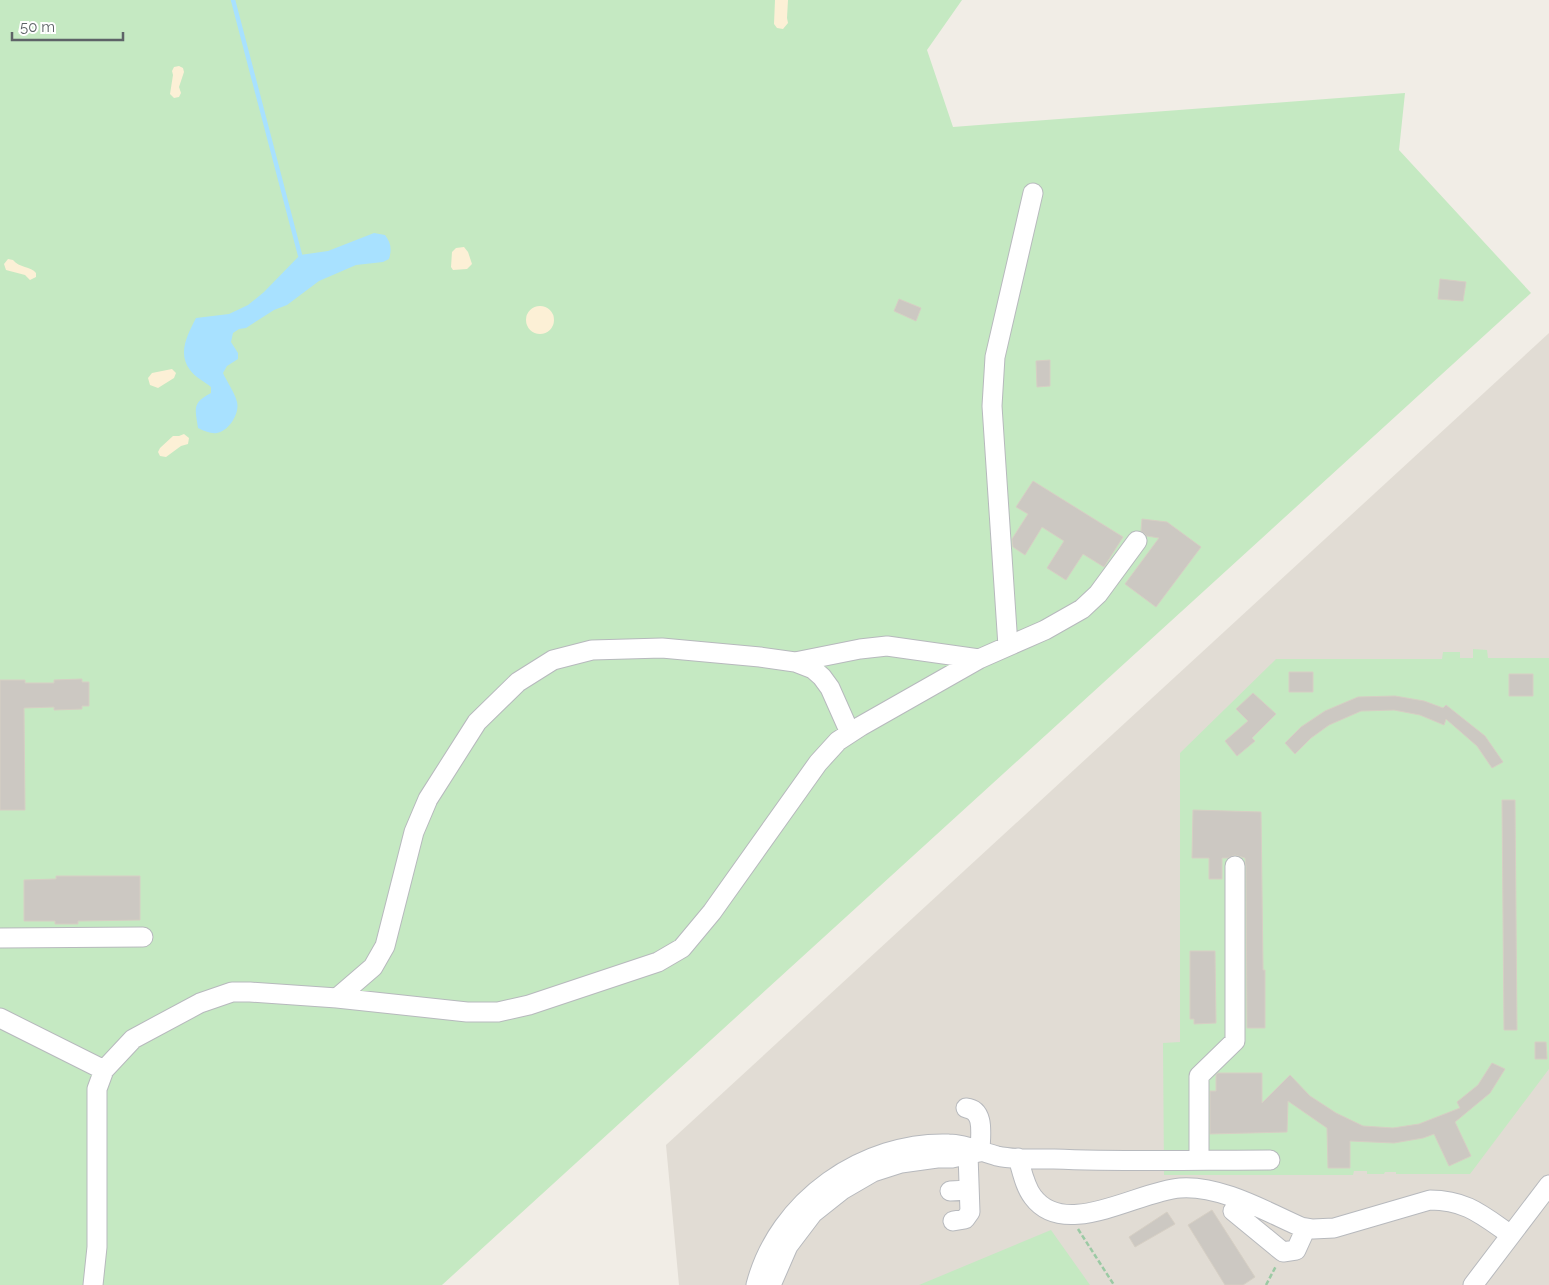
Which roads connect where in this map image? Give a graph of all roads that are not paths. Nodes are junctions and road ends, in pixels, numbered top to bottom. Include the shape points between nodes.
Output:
1 (1033, 193) dead end
2 (1137, 541) dead end
3 (1008, 646) junction
4 (979, 658) junction
5 (795, 662) junction
6 (850, 733) junction
7 (1235, 866) dead end
8 (143, 937) dead end
9 (0, 938) edge
10 (337, 998) junction
11 (0, 1018) edge
12 (104, 1070) junction
13 (966, 1108) dead end
14 (974, 1153) junction
15 (1018, 1158) junction
16 (1199, 1160) junction
17 (1270, 1160) dead end
18 (1549, 1184) edge
19 (969, 1190) junction
20 (950, 1191) dead end
21 (1233, 1211) dead end
22 (953, 1221) dead end
23 (1306, 1228) junction
24 (1511, 1235) junction
25 (93, 1285) edge
26 (756, 1285) edge
27 (771, 1285) edge
28 (1473, 1285) edge

1 - 3 lane via 995,357 992,406
2 - 3 lane via 1098,594 1082,609
3 - 4 lane
4 - 5 lane via 886,646
4 - 6 lane
5 - 6 lane via 813,669 822,677
5 - 10 lane via 662,648 592,650 553,660 518,682 477,722 428,799 414,832 385,946 373,968
6 - 10 lane via 818,763 688,941 658,962 529,1005 498,1012 467,1012
7 - 16 lane via 1235,1041 1199,1076
8 - 9 lane
10 - 12 lane via 250,992 218,996 133,1039
11 - 12 lane
12 - 25 lane via 97,1089 97,1247
13 - 14 lane via 980,1117
14 - 15 lane
14 - 19 lane
14 - 26 lane via 952,1144 897,1149 867,1159 834,1178 803,1203 776,1239
14 - 27 lane via 901,1163 873,1172 842,1190 814,1213 788,1246
15 - 16 lane
15 - 23 lane via 1032,1197 1049,1210 1069,1215 1094,1213 1144,1196 1194,1188 1223,1193
16 - 17 lane
18 - 24 lane
19 - 20 lane
19 - 22 lane via 969,1214 961,1221
21 - 23 lane via 1283,1252 1296,1250
23 - 24 lane via 1334,1228 1430,1200 1444,1200 1463,1204
24 - 28 lane

